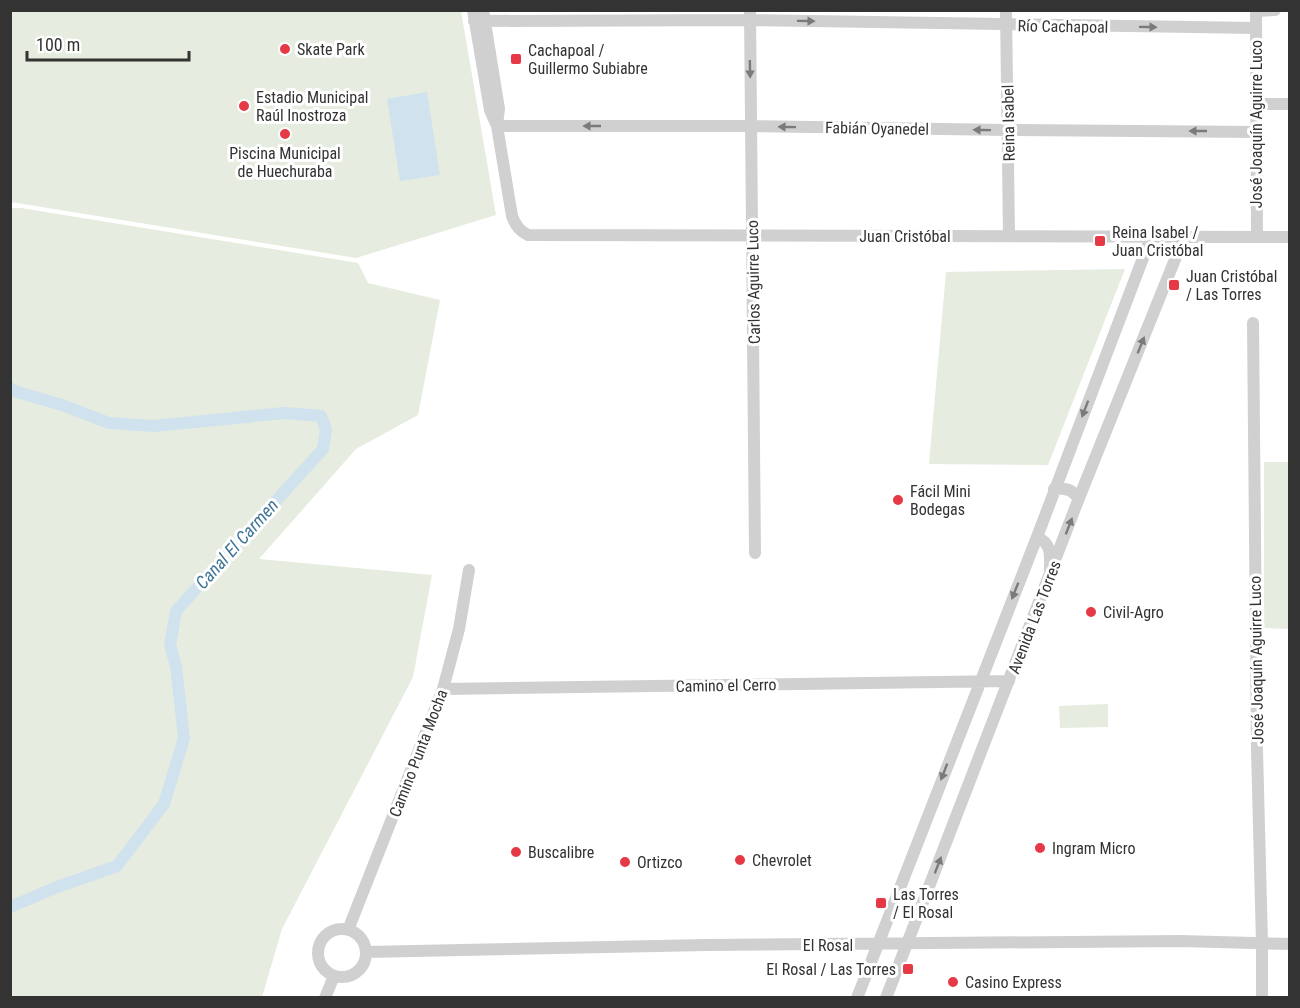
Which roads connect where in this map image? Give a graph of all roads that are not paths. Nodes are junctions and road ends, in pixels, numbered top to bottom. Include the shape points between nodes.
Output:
1 (1006, 10) edge
2 (1275, 10) edge
3 (1256, 11) edge
4 (750, 15) edge
5 (478, 16) edge
6 (1006, 25) junction
7 (1256, 28) junction
8 (1256, 104) junction
9 (1290, 104) edge
10 (497, 126) junction
11 (751, 126) junction
12 (1008, 130) junction
13 (1257, 132) junction
14 (753, 236) junction
15 (1009, 236) junction
16 (1151, 237) junction
17 (1184, 237) junction
18 (1257, 237) junction
19 (1290, 237) edge
20 (1253, 323) dead end
21 (1054, 489) junction
22 (1079, 498) junction
23 (1037, 537) junction
24 (755, 553) dead end
25 (470, 570) dead end
26 (1050, 577) junction
27 (980, 681) junction
28 (1009, 681) junction
29 (443, 689) junction
30 (348, 930) junction
31 (1262, 943) junction
32 (878, 944) junction
33 (907, 944) junction
34 (1290, 944) edge
35 (366, 952) junction
36 (334, 976) junction
37 (325, 998) edge
38 (857, 998) edge
39 (886, 998) edge
40 (1262, 998) edge

1 - 6 street, Reina Isabel
2 - 3 street
3 - 7 street, José Joaquín Aguirre Luco
4 - 5 street, Río Cachapoal
4 -> 6 street, Río Cachapoal
4 -> 11 street, Carlos Aguirre Luco
5 - 10 street via 490,110
6 -> 7 street, Río Cachapoal
6 - 12 street, Reina Isabel
7 - 8 street, José Joaquín Aguirre Luco
8 - 9 street
8 - 13 street, José Joaquín Aguirre Luco
11 -> 10 street, Fabián Oyanedel
10 - 14 street, Juan Cristóbal via 512,216 520,232
12 -> 11 street, Fabián Oyanedel
11 - 14 street, Carlos Aguirre Luco
13 -> 12 street, Fabián Oyanedel
12 - 15 street, Reina Isabel
13 - 18 street, José Joaquín Aguirre Luco
14 - 15 street, Juan Cristóbal
14 - 24 street, Carlos Aguirre Luco
15 - 16 street, Juan Cristóbal
16 - 17 street, Juan Cristóbal
16 -> 21 street, Avenida Las Torres
17 - 18 street, Juan Cristóbal
22 -> 17 street, Avenida Las Torres
18 - 19 street, Juan Cristóbal
20 - 31 street, José Joaquín Aguirre Luco
21 - 22 street via 1071,490
21 - 23 street, Avenida Las Torres
26 -> 22 street, Avenida Las Torres
23 - 26 street via 1048,548
23 -> 27 street, Avenida Las Torres
25 - 29 street, Camino Punta Mocha
26 - 28 street, Avenida Las Torres
27 - 28 street, Camino el Cerro
27 - 29 street, Camino el Cerro
27 -> 32 street, Avenida Las Torres
33 -> 28 street, Avenida Las Torres
29 - 30 street, Camino Punta Mocha
30 - 35 street via 360,938
30 - 36 street via 332,932 318,950 322,966
31 - 33 street, El Rosal
31 - 34 street, El Rosal
31 - 40 street, José Joaquín Aguirre Luco
32 - 33 street, El Rosal
32 - 35 street, El Rosal
32 - 38 street, Avenida Las Torres
33 - 39 street, Avenida Las Torres
35 - 36 street via 356,973
36 - 37 street

